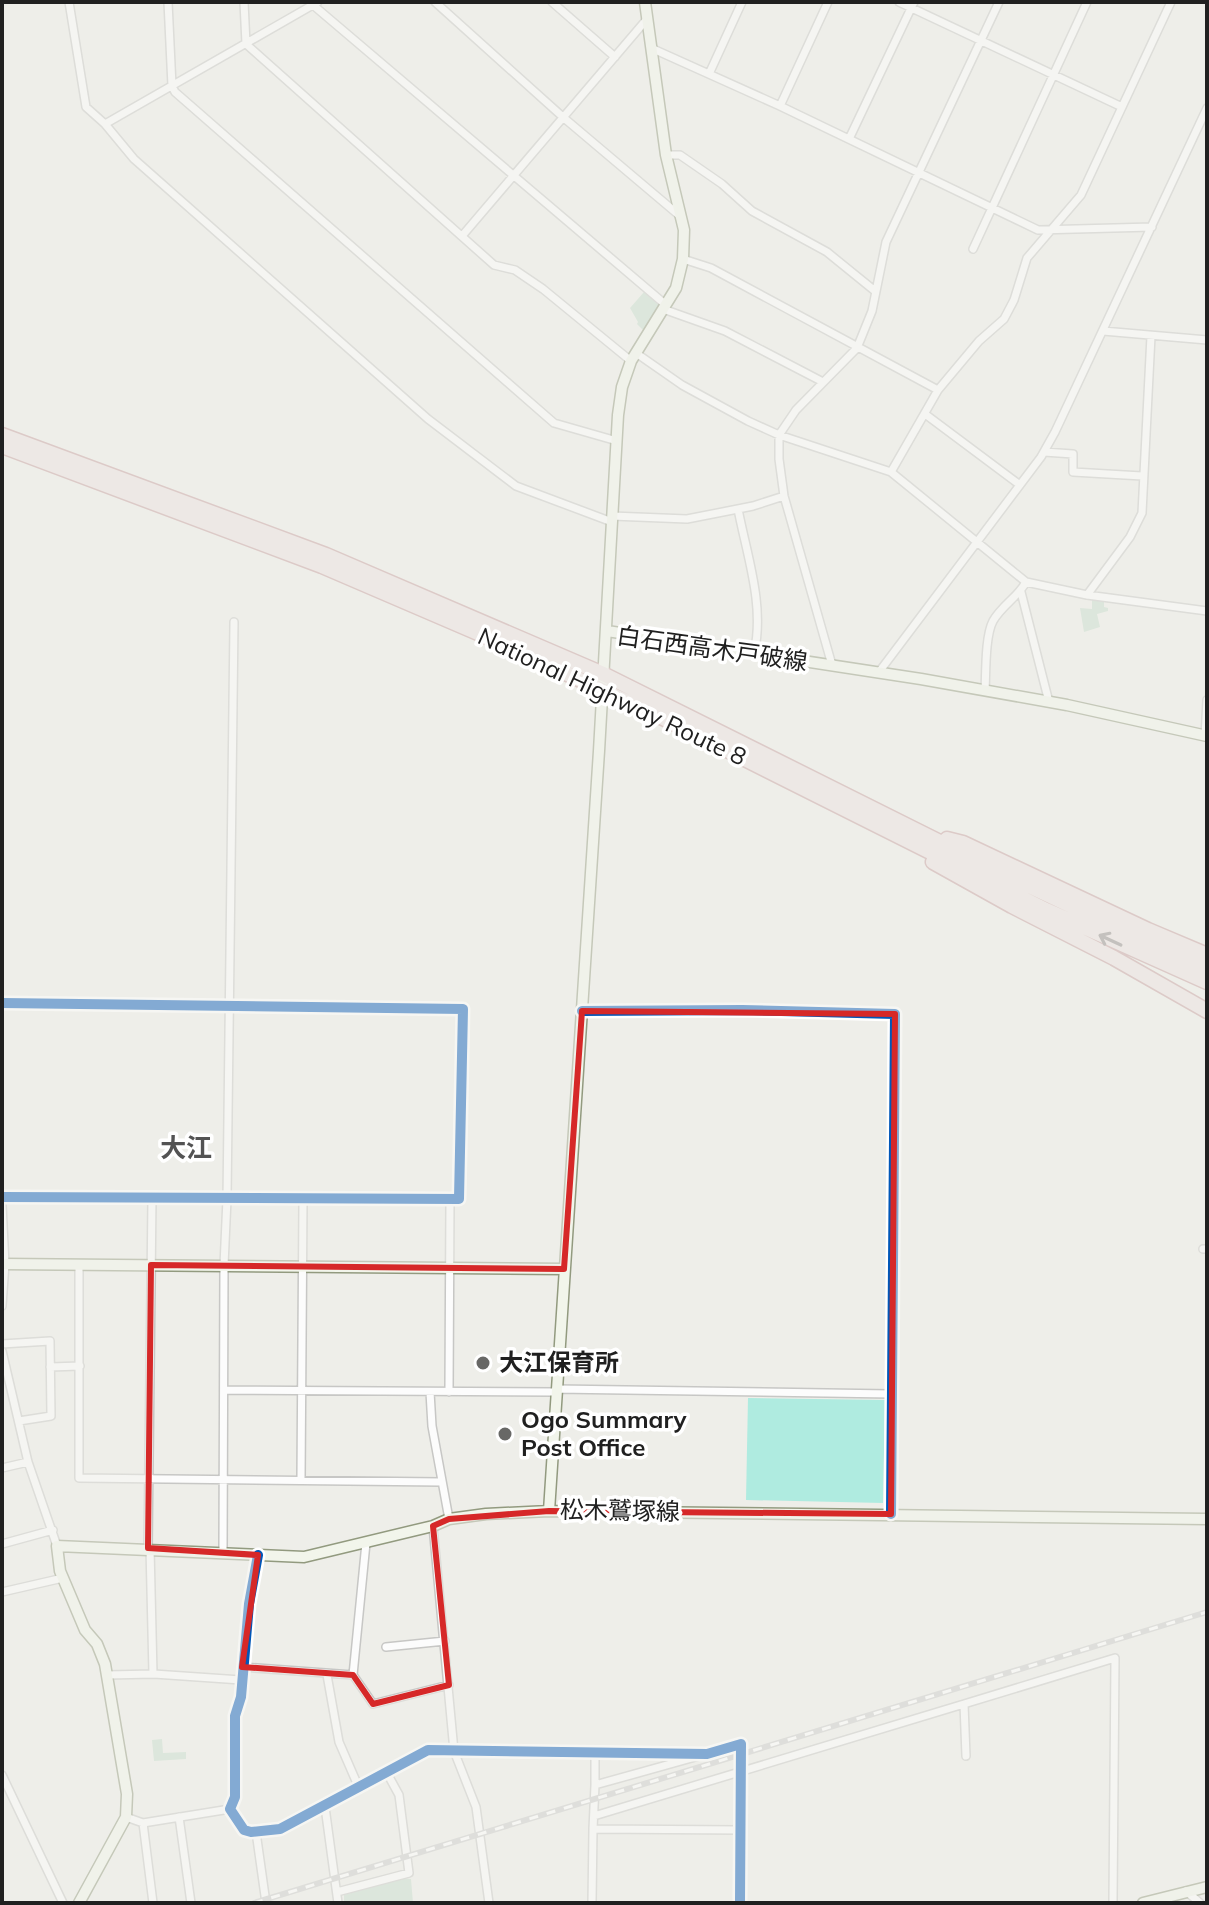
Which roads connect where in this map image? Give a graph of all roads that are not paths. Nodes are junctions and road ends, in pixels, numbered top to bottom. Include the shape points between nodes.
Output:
1 (69, 2) edge
2 (168, 2) edge
3 (244, 2) edge
4 (435, 2) edge
5 (552, 2) edge
6 (645, 2) edge
7 (742, 2) edge
8 (828, 2) edge
9 (899, 2) edge
10 (999, 2) edge
11 (1087, 2) edge
12 (1171, 2) edge
13 (316, 4) edge
14 (913, 5) edge
15 (647, 19) junction
16 (980, 41) junction
17 (246, 44) junction
18 (651, 48) junction
19 (615, 57) junction
20 (709, 74) junction
21 (1053, 74) junction
22 (172, 86) junction
23 (780, 106) junction
24 (1122, 107) junction
25 (1207, 108) edge
26 (564, 118) junction
27 (105, 124) junction
28 (849, 139) junction
29 (666, 155) junction
30 (918, 173) junction
31 (513, 177) junction
32 (991, 208) junction
33 (681, 217) junction
34 (1152, 227) junction
35 (1049, 231) junction
36 (462, 236) junction
37 (973, 249) dead end
38 (683, 259) junction
39 (875, 291) junction
40 (665, 307) junction
41 (1103, 331) junction
42 (1151, 336) junction
43 (1207, 340) edge
44 (857, 348) junction
45 (634, 357) junction
46 (823, 382) junction
47 (938, 390) junction
48 (925, 414) junction
49 (2, 435) edge
50 (779, 435) junction
51 (617, 441) junction
52 (2, 446) edge
53 (1044, 452) junction
54 (891, 472) junction
55 (1142, 476) junction
56 (1020, 485) junction
57 (784, 496) junction
58 (738, 509) junction
59 (612, 519) junction
60 (978, 540) junction
61 (1026, 582) junction
62 (1021, 592) junction
63 (1087, 595) junction
64 (1207, 611) edge
65 (234, 622) dead end
66 (607, 635) junction
67 (754, 653) junction
68 (832, 665) junction
69 (879, 672) junction
70 (603, 674) junction
71 (602, 690) junction
72 (985, 691) junction
73 (1207, 700) edge
74 (1049, 702) junction
75 (1206, 736) edge
76 (871, 821) junction
77 (909, 827) junction
78 (1207, 955) edge
79 (1207, 970) edge
80 (1207, 982) edge
81 (2, 1003) edge
82 (228, 1006) junction
83 (582, 1011) junction
84 (1207, 1011) edge
85 (2, 1197) edge
86 (152, 1198) junction
87 (227, 1199) junction
88 (450, 1199) junction
89 (303, 1200) junction
90 (2, 1205) edge
91 (4, 1264) edge
92 (79, 1265) junction
93 (151, 1265) junction
94 (224, 1265) junction
95 (302, 1267) junction
96 (564, 1269) junction
97 (449, 1270) junction
98 (2, 1306) edge
99 (2, 1344) edge
100 (2, 1351) edge
101 (80, 1366) junction
102 (50, 1367) junction
103 (301, 1389) junction
104 (226, 1390) junction
105 (556, 1390) junction
106 (430, 1392) junction
107 (449, 1392) junction
108 (891, 1394) junction
109 (19, 1421) junction
110 (28, 1462) junction
111 (2, 1468) edge
112 (224, 1479) junction
113 (150, 1480) junction
114 (301, 1480) junction
115 (442, 1482) junction
116 (549, 1511) junction
117 (891, 1514) junction
118 (449, 1519) junction
119 (1207, 1519) edge
120 (433, 1526) junction
121 (53, 1530) junction
122 (366, 1543) junction
123 (2, 1544) edge
124 (57, 1546) junction
125 (149, 1548) junction
126 (223, 1553) junction
127 (258, 1555) junction
128 (63, 1578) junction
129 (2, 1592) edge
130 (445, 1641) junction
131 (386, 1647) dead end
132 (242, 1667) junction
133 (153, 1674) junction
134 (107, 1675) junction
135 (327, 1675) junction
136 (353, 1675) junction
137 (241, 1680) junction
138 (449, 1685) junction
139 (964, 1704) junction
140 (454, 1751) junction
141 (595, 1752) junction
142 (707, 1754) junction
143 (966, 1756) dead end
144 (741, 1771) junction
145 (387, 1773) junction
146 (2, 1775) edge
147 (595, 1785) junction
148 (359, 1788) junction
149 (325, 1807) junction
150 (230, 1809) junction
151 (594, 1816) junction
152 (126, 1817) junction
153 (179, 1817) junction
154 (143, 1823) junction
155 (593, 1829) junction
156 (742, 1830) junction
157 (256, 1832) junction
158 (1207, 1887) edge
159 (1186, 1891) junction
160 (337, 1892) junction
161 (63, 1903) edge
162 (79, 1903) edge
163 (153, 1903) edge
164 (191, 1903) edge
165 (266, 1903) edge
166 (338, 1903) edge
167 (489, 1903) edge
168 (592, 1903) edge
169 (740, 1903) edge
170 (1113, 1903) edge
171 (1143, 1903) edge
172 (1200, 1903) edge

1 - 27 street via 86,107
2 - 22 street
3 - 17 street
4 - 26 street
5 - 19 street
6 - 15 main road
7 - 20 street
8 - 23 street
9 - 14 street
10 - 16 street
11 - 21 street
12 - 24 street
13 - 17 street
13 - 31 street
14 - 16 street
14 - 28 street
15 - 18 main road
15 - 19 street
16 - 21 street
16 - 30 street
17 - 22 street
17 - 36 street
18 - 20 street
18 - 29 main road
19 - 26 street
20 - 23 street
21 - 24 street
21 - 32 street
22 - 27 street
22 - 51 street via 554,423
23 - 28 street
24 - 35 street via 1081,195
25 - 34 street
26 - 31 street
26 - 33 street
27 - 59 street via 134,159 428,419 516,486
28 - 30 street
29 - 33 main road
29 - 39 street via 680,155 752,211 827,252
30 - 32 street
30 - 39 street via 886,242
31 - 36 street
31 - 40 street
32 - 35 street
32 - 37 street
33 - 38 main road
34 - 35 street
34 - 41 street
35 - 47 street via 1027,258 1004,319
36 - 45 street via 494,265 515,270
38 - 40 main road
38 - 44 street via 711,268
39 - 44 street
40 - 45 main road
40 - 46 street via 725,331
41 - 42 street
41 - 53 street
42 - 43 street
42 - 55 street
44 - 46 street
44 - 47 street
45 - 50 street
45 - 51 main road via 622,387
46 - 50 street
47 - 48 street
48 - 54 street
48 - 56 street
49 - 70 highway, National Highway Route 8 via 326,555
50 - 54 street
50 - 57 street
51 - 59 main road
52 - 71 highway, National Highway Route 8 via 322,566
53 - 55 street via 1073,454 1073,472
53 - 56 street
54 - 60 street
55 - 63 street via 1142,513
56 - 60 street
57 - 58 street
57 - 68 street
58 - 59 street via 687,519
58 - 67 street via 757,606
59 - 66 main road
60 - 61 street
60 - 69 street
61 - 62 street
61 - 63 street
62 - 72 street via 993,621
62 - 74 street
63 - 64 street
65 - 82 street
66 - 67 main road, 白石西高木戸破線
66 - 70 main road, 白石西高木戸破線
67 - 68 main road, 白石西高木戸破線
68 - 69 main road, 白石西高木戸破線
69 - 72 main road, 白石西高木戸破線
70 - 71 main road, 白石西高木戸破線
70 - 77 highway, National Highway Route 8
71 - 76 highway, National Highway Route 8
71 - 83 main road, 白石西高木戸破線
72 - 74 main road, 白石西高木戸破線
73 - 75 street
74 - 75 main road, 白石西高木戸破線
80 -> 76 highway, National Highway Route 8 via 1046,910
76 - 84 highway via 950,872
77 - 78 highway via 963,843
77 - 79 highway, National Highway Route 8
81 - 82 street
82 - 87 street
82 - 88 street via 463,1009 459,1199
83 - 96 main road, 白石西高木戸破線
83 - 108 street via 895,1014
85 - 86 street
86 - 87 street
86 - 93 street
87 - 89 street
87 - 94 street
88 - 89 street
88 - 97 street
89 - 95 street
90 - 91 street
91 - 92 main road
91 - 98 street
92 - 93 main road
92 - 101 street
93 - 94 main road
93 - 113 street
94 - 95 main road
94 - 104 street
95 - 97 main road
95 - 103 street
96 - 97 main road
96 - 105 main road, 松木鷲塚線
97 - 107 street
99 - 102 street via 50,1341
100 - 109 street
101 - 102 street
101 - 113 street via 79,1478
102 - 109 street via 51,1416
103 - 104 street
103 - 106 street
103 - 114 street
104 - 112 street
105 - 107 street
105 - 108 street
105 - 116 main road, 松木鷲塚線
106 - 107 street
106 - 115 street
108 - 117 street
109 - 110 street
110 - 111 street
110 - 121 street
112 - 113 street
112 - 114 street
112 - 126 street
113 - 125 street
114 - 115 street
115 - 118 street
116 - 117 main road, 松木鷲塚線
116 - 118 main road
117 - 119 main road, 松木鷲塚線
118 - 120 main road
120 - 122 main road
120 - 130 street
121 - 123 street
121 - 124 street
122 - 127 main road via 304,1557
122 - 136 street
124 - 125 main road
124 - 128 main road
125 - 126 main road
125 - 133 street
126 - 127 main road
127 - 132 street
128 - 129 street
128 - 134 main road
130 - 131 street
130 - 138 street
132 - 135 street
132 - 137 street
133 - 134 street
133 - 137 street
134 - 152 main road via 121,1746
135 - 136 street
135 - 148 street via 339,1742
136 - 138 street via 373,1704
137 - 150 street
138 - 140 street
139 - 143 street
139 - 144 street
139 - 170 street via 1115,1658
140 - 141 street
140 - 145 street via 428,1750
140 - 167 street via 476,1807
141 - 142 street
141 - 147 street
142 - 144 street via 741,1744
142 - 147 street
144 - 151 street
144 - 156 street
145 - 148 street
145 - 160 street via 399,1795 409,1873
146 - 161 street
147 - 151 street
148 - 149 street
149 - 157 street via 280,1829
149 - 160 street
150 - 153 street
150 - 157 street via 244,1830
151 - 155 street
152 - 154 street
152 - 162 main road
153 - 154 street
153 - 164 street
154 - 163 street
155 - 156 street
155 - 168 street
156 - 169 street
157 - 165 street
158 - 159 main road
159 - 171 main road
159 - 172 street
160 - 166 street

